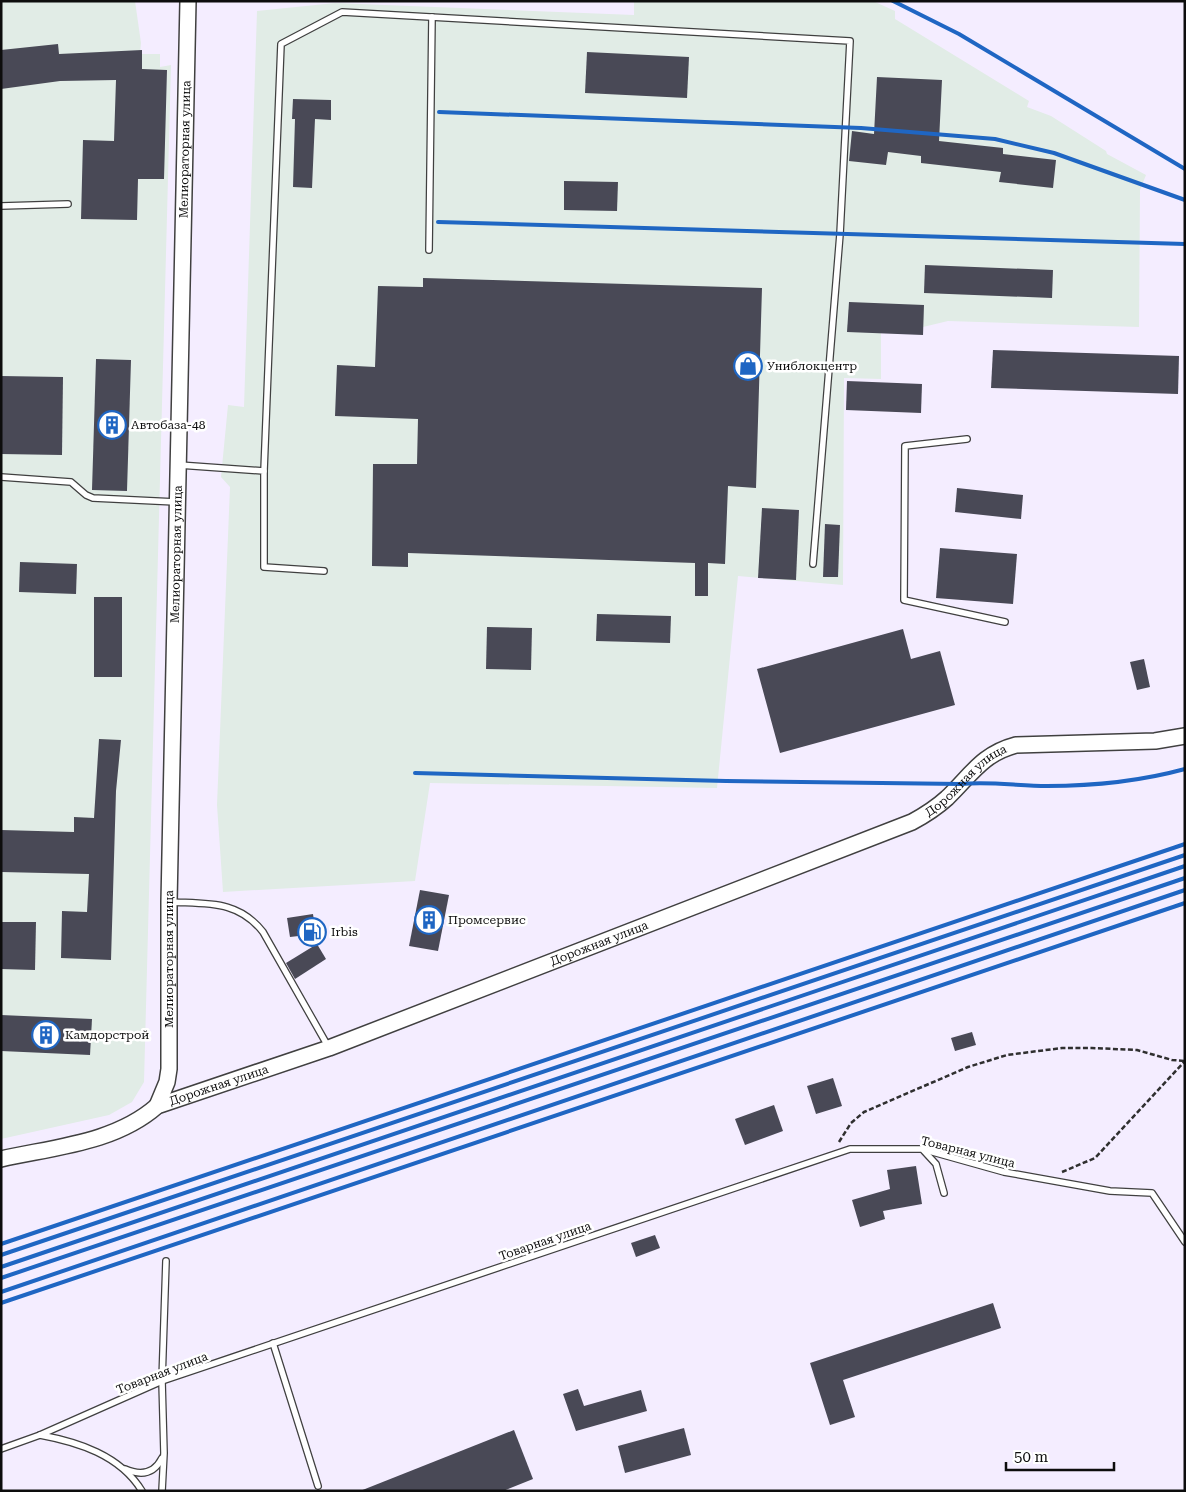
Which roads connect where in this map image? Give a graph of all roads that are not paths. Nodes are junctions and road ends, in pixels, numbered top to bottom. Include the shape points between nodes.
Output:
1 (188, 1) edge
2 (432, 17) junction
3 (68, 204) dead end
4 (1, 206) edge
5 (429, 250) dead end
6 (967, 439) dead end
7 (178, 465) junction
8 (264, 471) junction
9 (1, 477) edge
10 (178, 502) junction
11 (813, 564) dead end
12 (324, 571) dead end
13 (1004, 622) dead end
14 (1185, 736) edge
15 (169, 902) junction
16 (329, 1048) junction
17 (157, 1106) junction
18 (922, 1149) junction
19 (1, 1159) edge
20 (944, 1193) dead end
21 (1185, 1242) edge
22 (166, 1261) dead end
23 (274, 1343) junction
24 (162, 1381) junction
25 (40, 1435) junction
26 (1, 1449) edge
27 (164, 1453) junction
28 (121, 1468) junction
29 (318, 1486) dead end
30 (142, 1491) edge
31 (162, 1491) edge

1 - 7 street, Мелиораторная улица
2 - 5 lane
2 - 8 lane via 342,12 281,44
2 - 11 lane via 850,41 840,234
3 - 4 lane
6 - 13 lane via 905,446 904,600
7 - 8 lane
7 - 10 street, Мелиораторная улица
8 - 12 lane via 264,567
9 - 10 lane via 71,482 93,498
10 - 15 street, Мелиораторная улица
14 - 16 street, Дорожная улица via 1160,741 1071,742 1002,748 988,755 945,800 912,822
15 - 16 lane via 231,907 255,921
15 - 17 street, Мелиораторная улица via 168,1069
16 - 17 street, Дорожная улица
17 - 19 street, Дорожная улица via 146,1116 112,1134
18 - 20 lane via 936,1164
18 - 21 lane, Товарная улица via 1004,1172 1110,1191 1152,1193
18 - 23 lane, Товарная улица via 850,1149
22 - 24 lane
23 - 24 lane, Товарная улица
23 - 29 lane
24 - 25 lane, Товарная улица
24 - 27 lane
25 - 26 lane, Товарная улица
25 - 28 lane via 71,1441 95,1451
27 - 28 lane via 158,1467 147,1473
27 - 31 lane
28 - 30 lane

